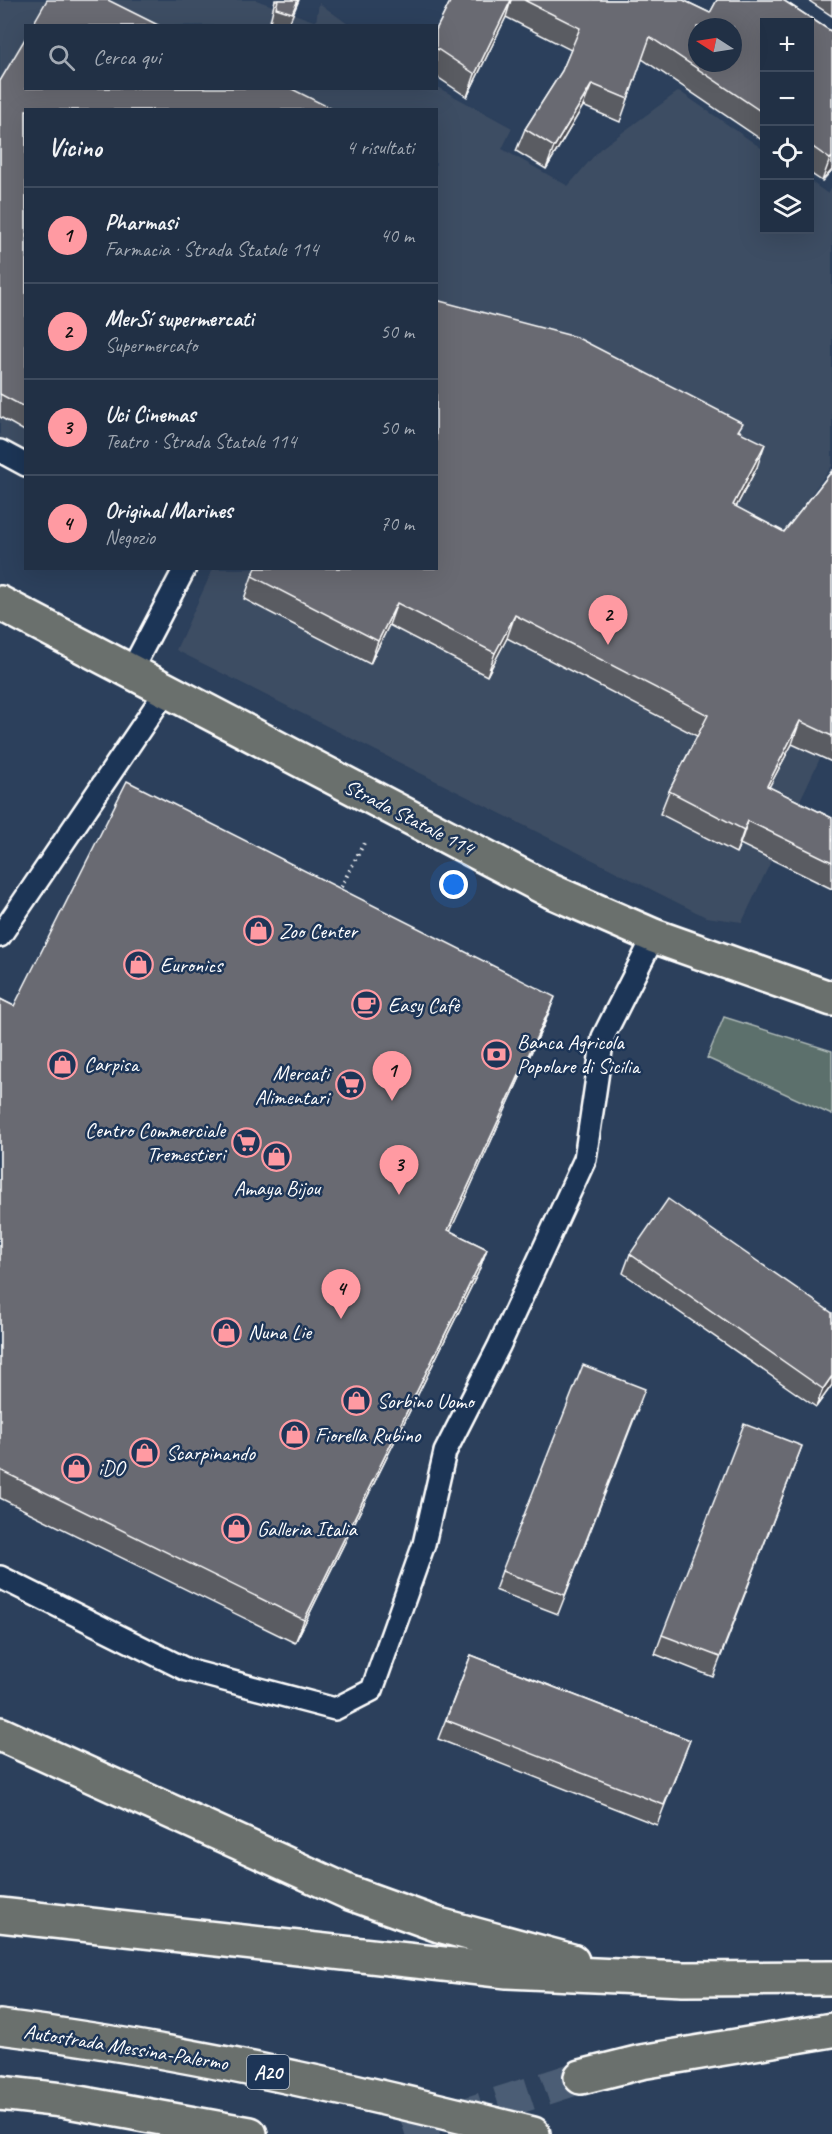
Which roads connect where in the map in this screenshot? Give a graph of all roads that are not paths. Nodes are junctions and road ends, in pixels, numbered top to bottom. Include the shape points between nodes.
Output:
1 (0, 451) edge
2 (24, 464) edge
3 (183, 570) edge
4 (0, 603) edge
5 (130, 673) junction
6 (166, 691) junction
7 (0, 936) edge
8 (654, 936) junction
9 (832, 999) edge
10 (0, 1577) edge
11 (0, 1734) edge
12 (0, 1915) edge
13 (626, 1976) junction
14 (832, 1978) edge
15 (0, 2027) edge
16 (832, 2030) edge
17 (581, 2077) tunnel mouth
18 (0, 2093) edge
19 (250, 2134) edge
20 (533, 2134) edge

1 - 2 lane
3 - 5 lane
4 - 5 main road, Strada Statale 114
5 - 6 main road, Strada Statale 114
6 - 7 lane
6 - 8 main road, Strada Statale 114 via 551,891
8 - 9 main road, Strada Statale 114
8 - 10 lane via 603,1037 585,1159 499,1346 445,1452 424,1544 372,1690 335,1709 187,1670
11 - 13 main road via 350,1893 439,1925
12 - 13 main road via 442,1965
13 - 14 main road
15 - 20 main road, Autostrada Messina-Palermo / A20 via 214,2061
16 - 17 main road via 664,2058
18 - 19 main road via 62,2100

